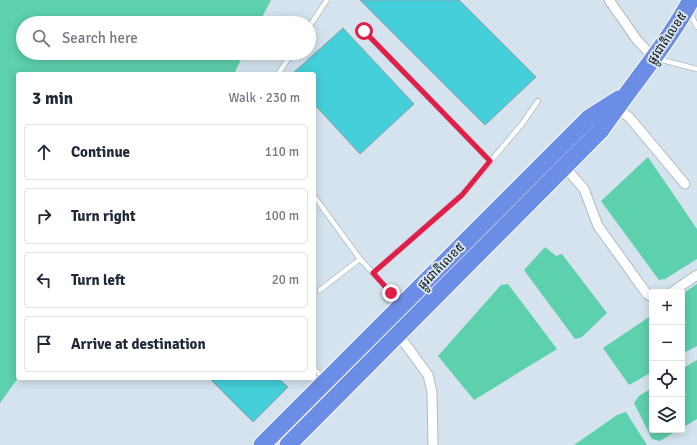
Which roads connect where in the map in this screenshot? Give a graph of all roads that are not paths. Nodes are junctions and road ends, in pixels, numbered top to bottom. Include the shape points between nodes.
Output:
1 (327, 0) edge
2 (609, 0) edge
3 (689, 4) edge
4 (316, 16) edge
5 (697, 27) edge
6 (364, 31) dead end
7 (287, 60) edge
8 (652, 61) junction
9 (697, 69) edge
10 (279, 72) edge
11 (626, 94) junction
12 (538, 101) dead end
13 (616, 108) junction
14 (490, 161) junction
15 (564, 166) junction
16 (685, 184) dead end
17 (316, 199) edge
18 (360, 259) junction
19 (373, 273) junction
20 (697, 275) edge
21 (676, 289) edge
22 (320, 290) dead end
23 (649, 295) edge
24 (408, 311) junction
25 (398, 334) junction
26 (316, 371) edge
27 (326, 381) junction
28 (339, 394) junction
29 (262, 445) edge
30 (288, 445) edge
31 (433, 445) edge

1 - 4 lane
2 - 8 street
3 - 5 lane
3 - 8 highway, ផ្លូវជាតិលេខ៥
6 - 14 lane
7 - 10 lane
8 - 9 lane
8 - 11 highway, ផ្លូវជាតិលេខ៥
11 - 13 highway, ផ្លូវជាតិលេខ៥
11 - 24 highway, ផ្លូវជាតិលេខ៥ via 590,118
12 - 14 lane
13 - 15 highway, ផ្លូវជាតិលេខ៥ via 601,130
13 - 16 street via 629,117
14 - 19 lane via 462,195
15 - 23 street via 584,189 598,226
15 - 24 highway, ផ្លូវជាតិលេខ៥
17 - 18 lane
18 - 19 lane
18 - 22 lane
19 - 24 lane
20 - 21 street
24 - 25 highway, ផ្លូវជាតិលេខ៥
24 - 27 highway, ផ្លូវជាតិលេខ៥
25 - 28 highway, ផ្លូវជាតិលេខ៥
25 - 31 street via 428,375 432,392
26 - 27 lane
27 - 28 lane
27 - 29 highway, ផ្លូវជាតិលេខ៥
28 - 30 highway, ផ្លូវជាតិលេខ៥

